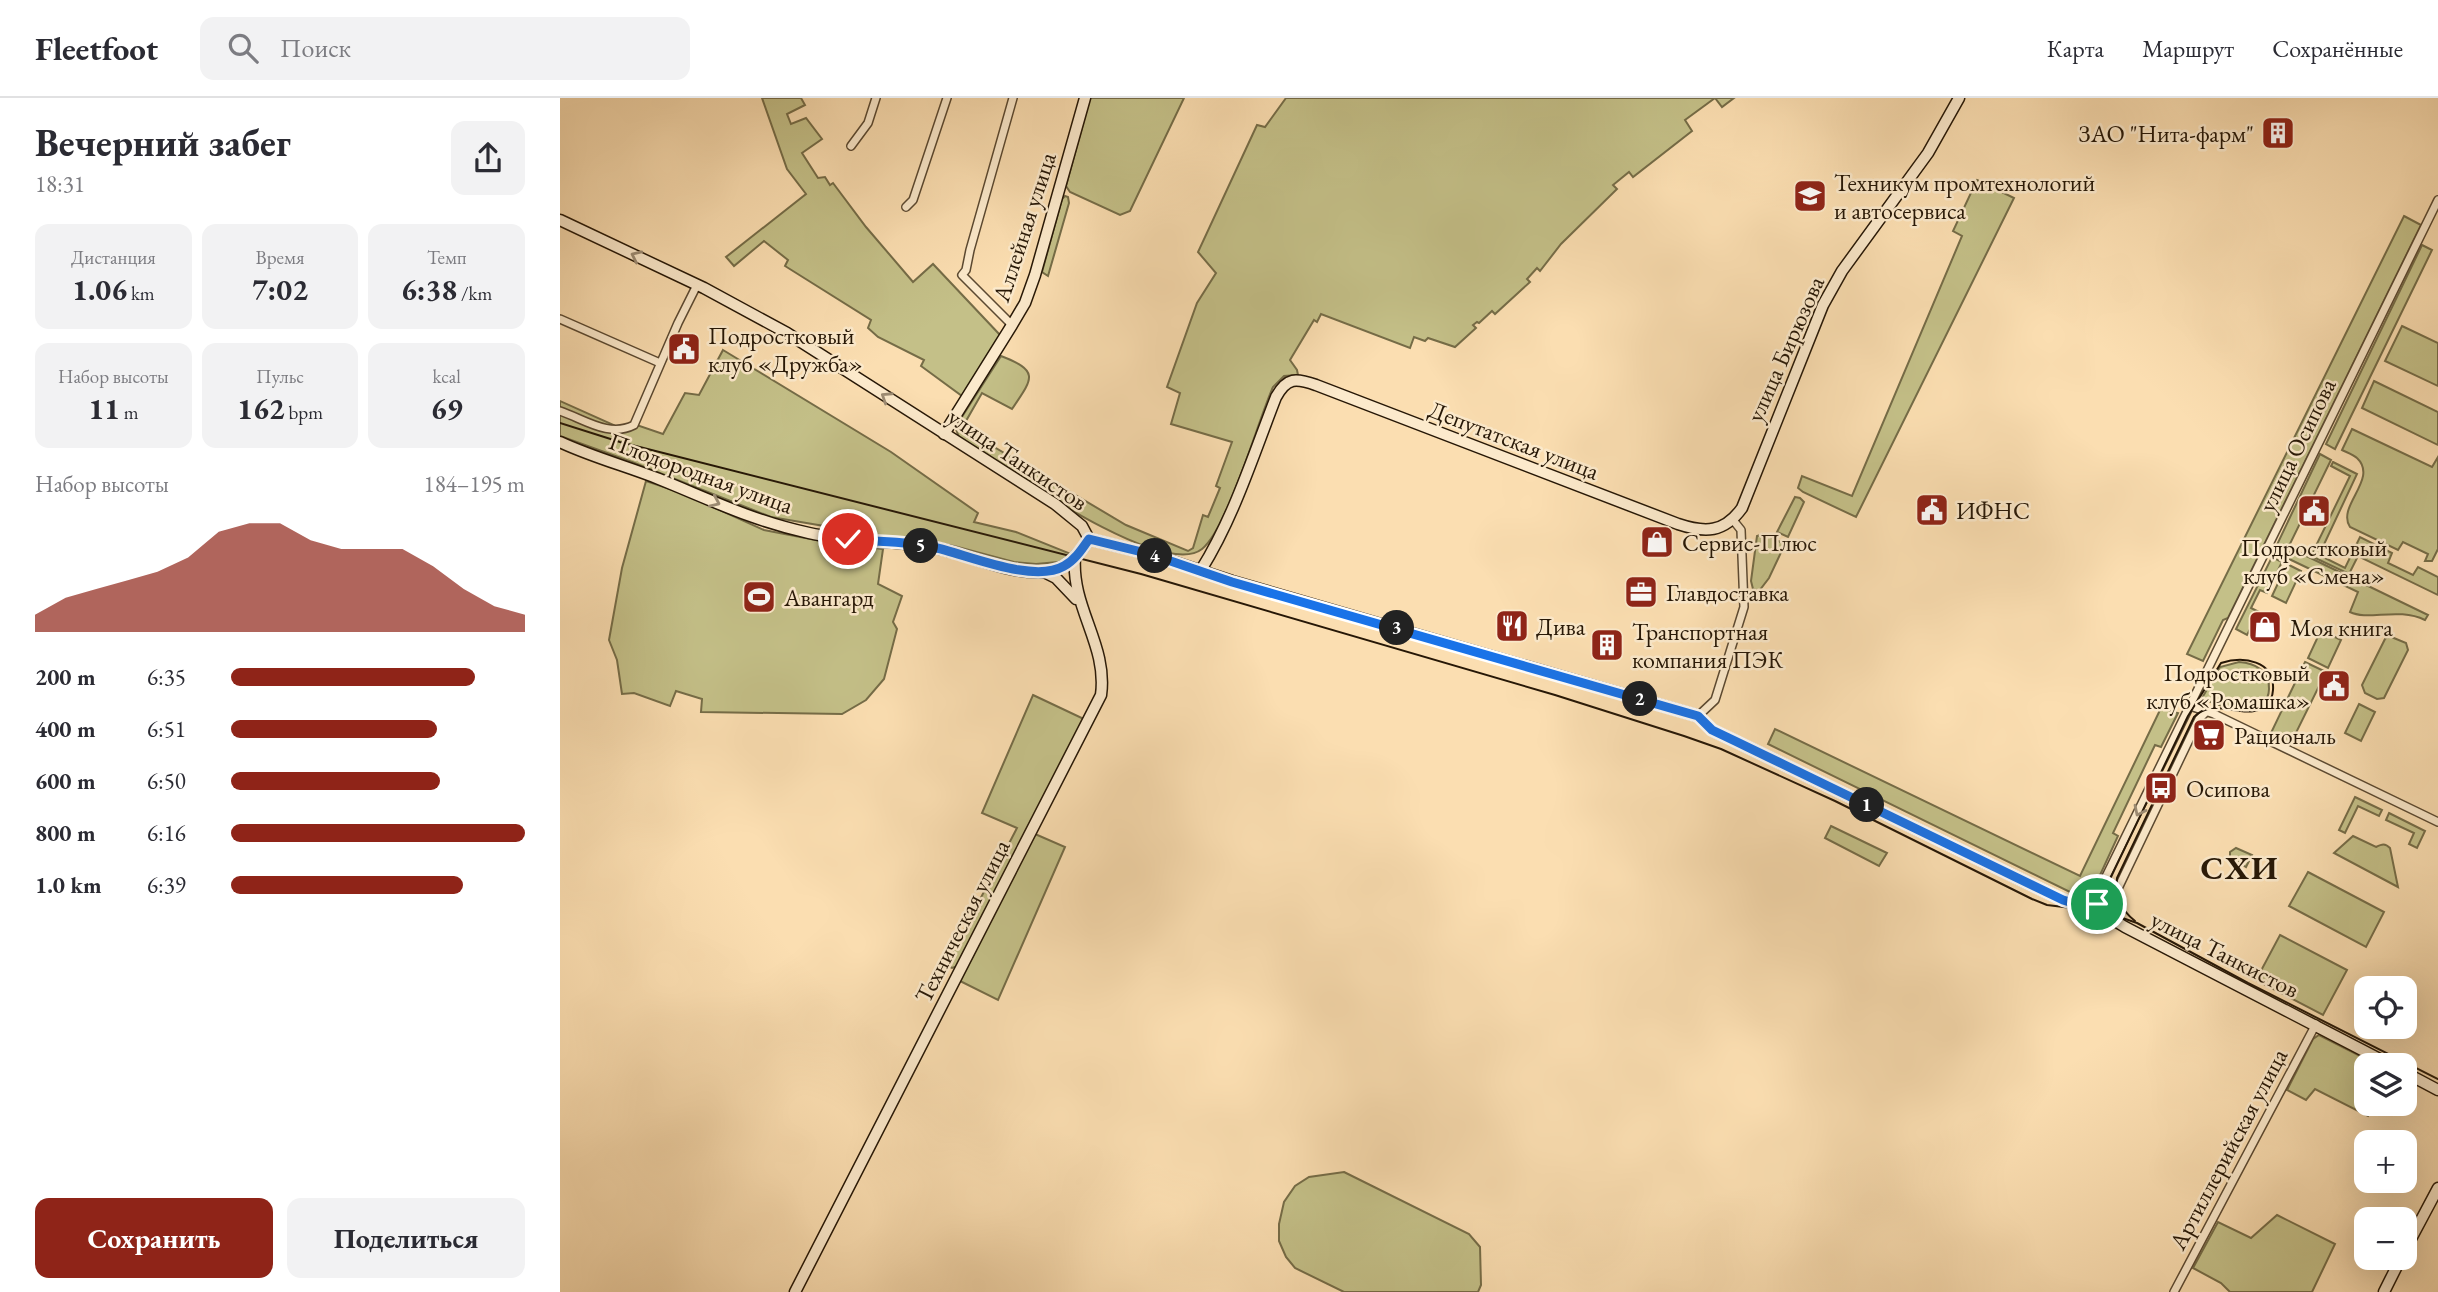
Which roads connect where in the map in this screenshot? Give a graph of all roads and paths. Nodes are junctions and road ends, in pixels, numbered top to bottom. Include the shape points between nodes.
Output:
1 (876, 98) edge
2 (947, 98) edge
3 (1013, 98) edge
4 (1086, 98) edge
5 (1959, 98) edge
6 (851, 146) dead end
7 (2438, 200) edge
8 (906, 207) dead end
9 (560, 220) edge
10 (697, 285) junction
11 (560, 319) edge
12 (1012, 326) junction
13 (660, 363) junction
14 (560, 411) edge
15 (944, 434) junction
16 (560, 442) edge
17 (1733, 520) junction
18 (1089, 539) junction
19 (1075, 557) junction
20 (1201, 570) junction
21 (1044, 572) junction
22 (1082, 606) junction
23 (2190, 706) junction
24 (2205, 713) junction
25 (1698, 716) junction
26 (2438, 822) edge
27 (2103, 907) junction
28 (2316, 1024) junction
29 (2369, 1053) edge
30 (2417, 1079) edge
31 (2438, 1090) edge
32 (2438, 1188) edge
33 (2417, 1228) edge
34 (2395, 1270) edge
35 (795, 1292) edge
36 (2174, 1292) edge
37 (2384, 1292) edge

1 - 6 street via 868,123
2 - 8 street via 913,200
3 - 12 street via 962,275
4 - 12 main road, Аллейная улица via 1035,275
5 - 17 main road, улица Бирюзова via 1928,153 1842,271 1823,305 1742,508
7 - 23 street, улица Осипова
10 -> 9 main road, улица Танкистов
10 - 13 street
15 -> 10 main road, улица Танкистов via 787,333
11 - 13 street
12 - 15 main road, Аллейная улица
13 - 14 street via 634,425 623,431
15 - 18 main road, улица Танкистов via 1055,504 1082,526
16 -> 21 main road, Плодородная улица via 768,524 848,539 932,547
17 - 20 main road, Депутатская улица via 1723,527 1688,527 1304,380 1283,385 1276,397 1229,518
17 - 25 street via 1741,530 1744,607 1716,701
18 - 19 main road
18 - 20 main road, улица Танкистов
19 - 21 main road
19 - 22 main road, Техническая улица via 1073,574
20 - 25 main road, улица Танкистов
21 - 22 main road via 1056,578
22 - 35 main road, Техническая улица via 1102,669 1095,710
23 - 24 street
23 -> 27 street, улица Осипова
24 - 26 street
24 - 27 street
25 - 27 main road, улица Танкистов via 1712,730 2063,900
27 - 28 main road, улица Танкистов
28 - 29 main road, улица Танкистов
28 - 36 street, Артиллерийская улица
30 - 31 main road
32 - 33 main road
34 - 37 main road

